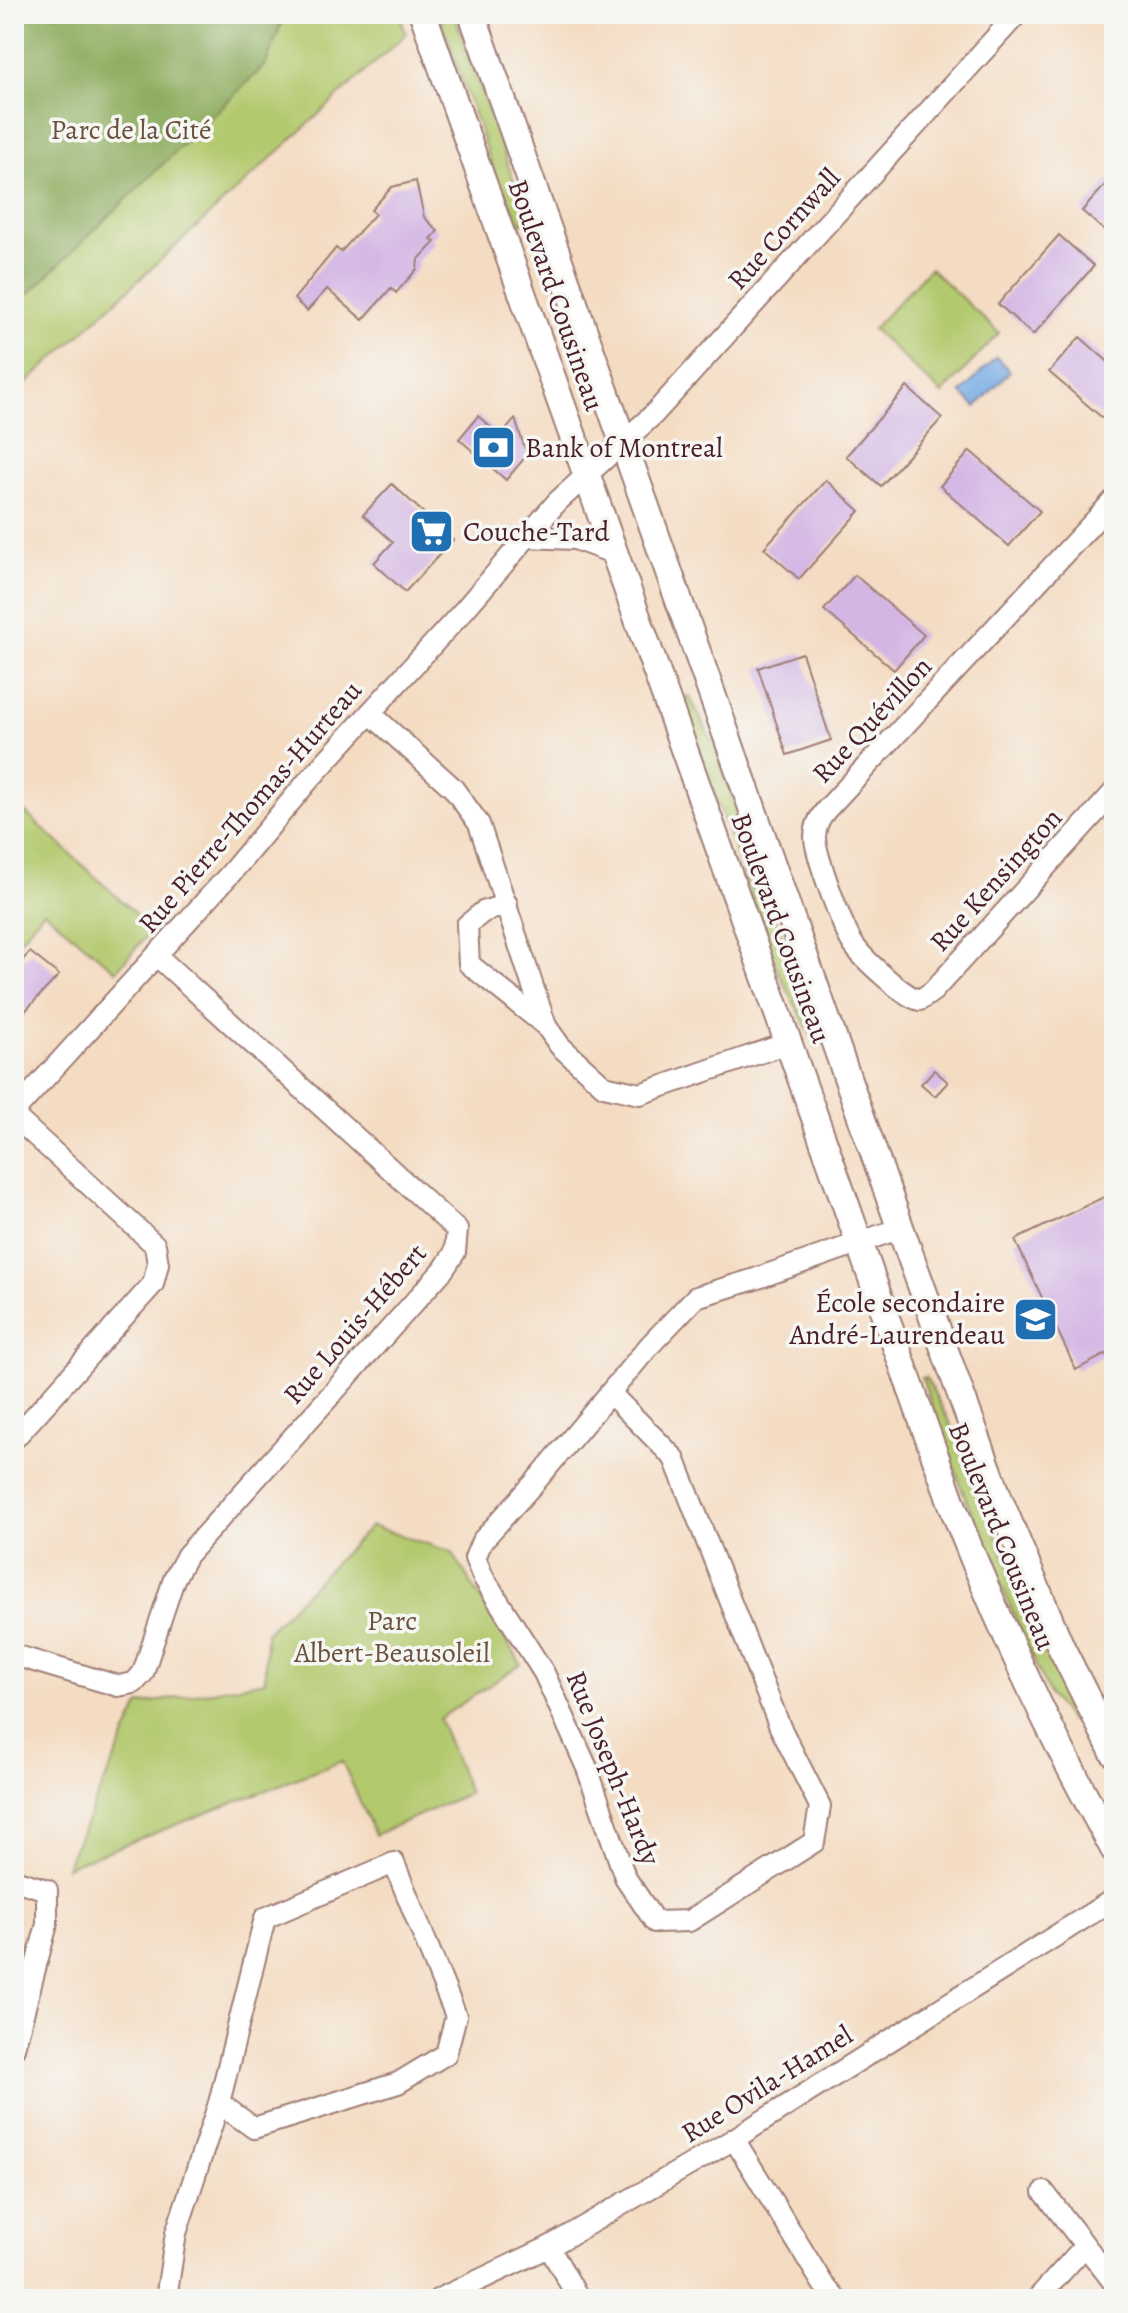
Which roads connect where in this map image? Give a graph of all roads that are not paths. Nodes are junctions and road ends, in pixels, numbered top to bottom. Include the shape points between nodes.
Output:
1 (423, 14) edge
2 (472, 14) edge
3 (1017, 14) edge
4 (623, 442) junction
5 (586, 475) junction
6 (1114, 500) edge
7 (526, 537) junction
8 (613, 553) junction
9 (370, 713) junction
10 (1114, 792) edge
11 (507, 904) junction
12 (157, 956) junction
13 (917, 1000) joint
14 (546, 1026) junction
15 (788, 1043) junction
16 (14, 1114) edge
17 (901, 1228) junction
18 (858, 1243) junction
19 (610, 1393) junction
20 (14, 1439) edge
21 (14, 1655) edge
22 (1114, 1753) edge
23 (1114, 1849) edge
24 (14, 1880) edge
25 (1114, 1899) edge
26 (14, 2048) edge
27 (219, 2103) junction
28 (734, 2139) junction
29 (1044, 2192) dead end
30 (1085, 2246) junction
31 (549, 2247) junction
32 (1114, 2283) edge
33 (166, 2299) edge
34 (439, 2299) edge
35 (579, 2299) edge
36 (836, 2299) edge
37 (1037, 2299) edge

1 - 5 main road, Boulevard Cousineau
2 - 4 main road, Boulevard Cousineau
3 - 4 street, Rue Cornwall via 692,373
4 - 5 street, Rue Cornwall
4 - 17 main road, Boulevard Cousineau
5 - 7 street, Rue Pierre-Thomas-Hurteau
5 - 8 main road, Boulevard Cousineau
6 - 13 street, Rue Quévillon via 826,810 817,826 816,846 851,941
7 - 8 street via 568,538
7 - 9 street, Rue Pierre-Thomas-Hurteau
8 - 15 main road, Boulevard Cousineau
9 - 11 street via 453,788 479,824
9 - 12 street, Rue Pierre-Thomas-Hurteau
10 - 13 street, Rue Kensington via 929,995
11 - 14 street
11 - 14 street via 483,912 467,925 469,964
12 - 16 street, Rue Pierre-Thomas-Hurteau
12 - 21 street, Rue Louis-Hébert via 457,1230 455,1252 187,1555 143,1673 134,1683 118,1686
14 - 15 street via 604,1086 640,1094
15 - 18 main road, Boulevard Cousineau
16 - 20 street via 155,1245 158,1264 153,1284
17 - 18 street, Rue Joseph-Hardy
17 - 22 main road, Boulevard Cousineau via 1022,1556
18 - 19 street, Rue Joseph-Hardy via 696,1297
18 - 23 main road, Boulevard Cousineau via 984,1585 1033,1695
19 - 19 street, Rue Joseph-Hardy via 482,1541 475,1558 544,1673 587,1768 625,1877 655,1922 689,1921 814,1842 820,1806 780,1727 674,1458
24 - 26 street via 47,1890 47,1924
25 - 28 street, Rue Ovila-Hamel
27 - 27 street via 265,1918 394,1863 456,2016 446,2054 398,2083 254,2128
27 - 33 street via 176,2233
28 - 31 street, Rue Ovila-Hamel
28 - 36 street
29 - 30 street
30 - 32 street
30 - 37 street
31 - 34 street, Rue Ovila-Hamel
31 - 35 street

